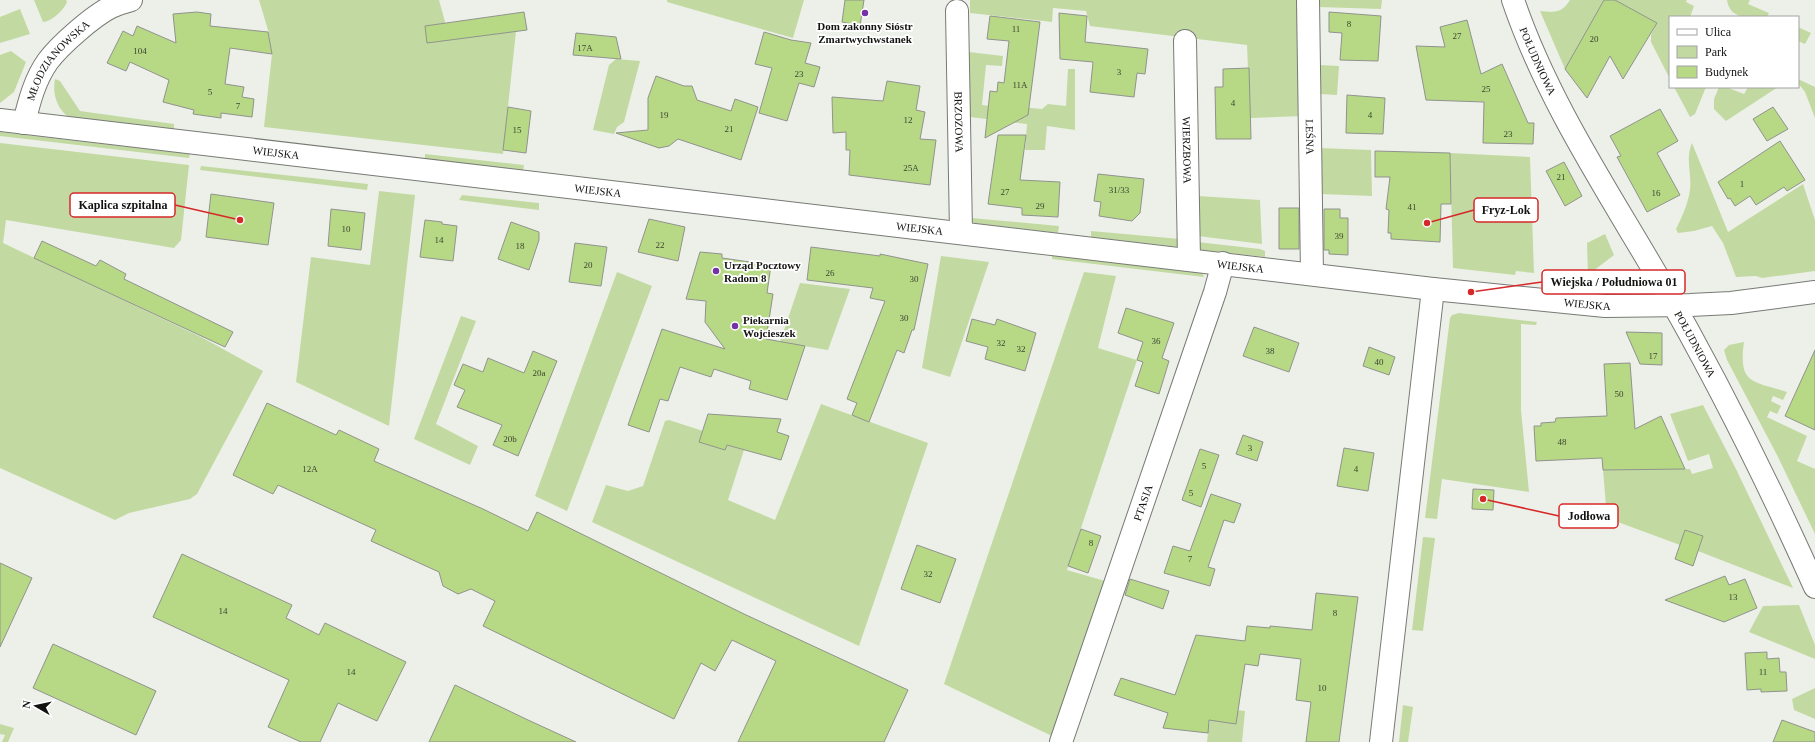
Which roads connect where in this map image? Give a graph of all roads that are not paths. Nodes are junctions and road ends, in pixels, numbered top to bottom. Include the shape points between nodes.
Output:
1 (131, 0) edge
2 (1308, 0) edge
3 (1514, 0) edge
4 (957, 11) dead end
5 (1185, 41) dead end
6 (0, 120) edge
7 (24, 124) junction
8 (961, 232) junction
9 (1190, 259) junction
10 (1223, 263) junction
11 (1312, 274) junction
12 (1433, 288) junction
13 (1815, 292) edge
14 (1674, 306) junction
15 (1815, 587) edge
16 (1061, 742) edge
17 (1381, 742) edge

1 - 7 street, MŁODZIANOWSKA via 110,8 93,20 65,42 48,61 35,85
2 - 11 street, LEŚNA
3 - 14 street, POŁUDNIOWA via 1558,105
4 - 8 street, BRZOZOWA
5 - 9 street, WIERZBOWA
6 - 7 street
7 - 8 street, WIEJSKA
8 - 9 street, WIEJSKA
9 - 10 street, WIEJSKA
10 - 11 street, WIEJSKA
10 - 16 street, PTASIA
11 - 12 street, WIEJSKA
12 - 14 street, WIEJSKA via 1605,306
12 - 17 street
13 - 14 street, WIEJSKA
14 - 15 street, POŁUDNIOWA via 1756,462

